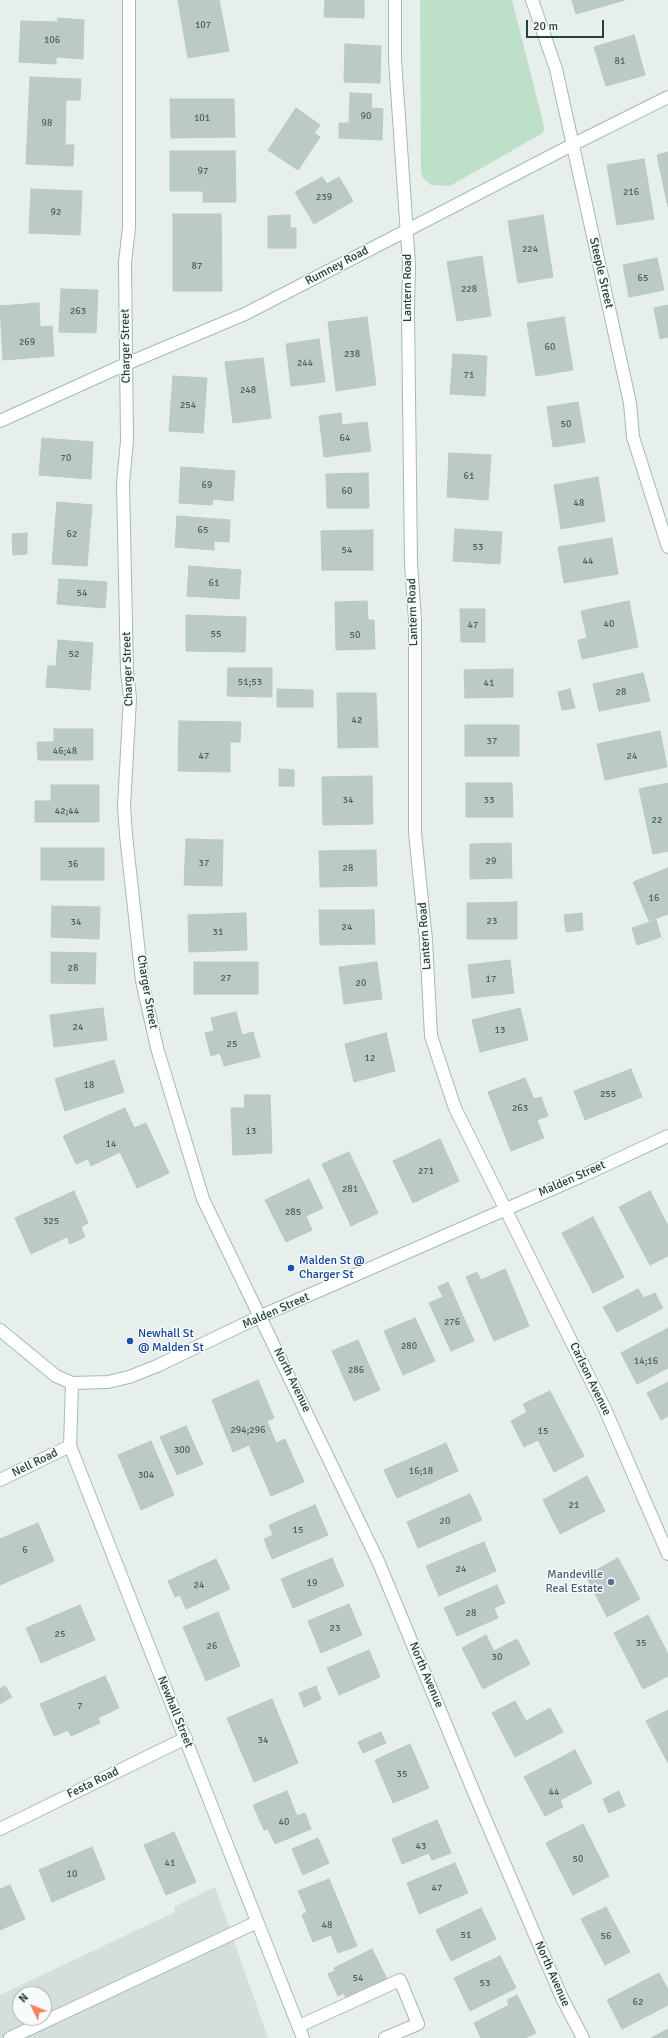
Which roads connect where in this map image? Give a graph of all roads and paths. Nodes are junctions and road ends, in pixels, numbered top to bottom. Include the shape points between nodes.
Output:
1 (129, 0) edge
2 (395, 0) edge
3 (532, 0) edge
4 (668, 97) edge
5 (572, 145) junction
6 (407, 230) junction
7 (126, 364) junction
8 (0, 421) edge
9 (668, 547) edge
10 (668, 1136) edge
11 (505, 1209) junction
12 (261, 1316) junction
13 (0, 1330) edge
14 (72, 1382) junction
15 (70, 1446) junction
16 (0, 1480) edge
17 (668, 1554) edge
18 (186, 1738) junction
19 (0, 1828) edge
20 (257, 1922) junction
21 (298, 2026) junction
22 (10, 2038) edge
23 (303, 2038) edge
24 (385, 2038) edge
25 (583, 2038) edge

1 - 7 street, Charger Street
2 - 6 street, Lantern Road via 396,60
3 - 5 street, Steeple Street via 556,69
4 - 5 street, Rumney Road
5 - 6 street, Rumney Road
5 - 9 street, Steeple Street via 630,402 633,437
6 - 7 street, Rumney Road via 245,314
6 - 11 street, Lantern Road via 415,833 426,940 431,1036 455,1108
7 - 8 street, Rumney Road
7 - 12 street, Charger Street via 127,441 123,483 127,671 130,698 124,806 142,981 157,1048 203,1199
10 - 11 street, Malden Street
11 - 12 street, Malden Street
11 - 17 street, Carlson Avenue via 605,1409
12 - 14 street, Malden Street via 129,1377 108,1382
12 - 25 street, North Avenue via 378,1561 562,1998
13 - 14 street, Malden Street via 56,1376
14 - 15 street, Newhall Street
15 - 16 street, Nell Road
15 - 18 street, Newhall Street
18 - 19 street, Festa Road
18 - 20 street, Newhall Street
20 - 21 street, Newhall Street
20 - 22 street
21 - 23 street, Newhall Street
21 - 24 street via 400,1980 418,2024

